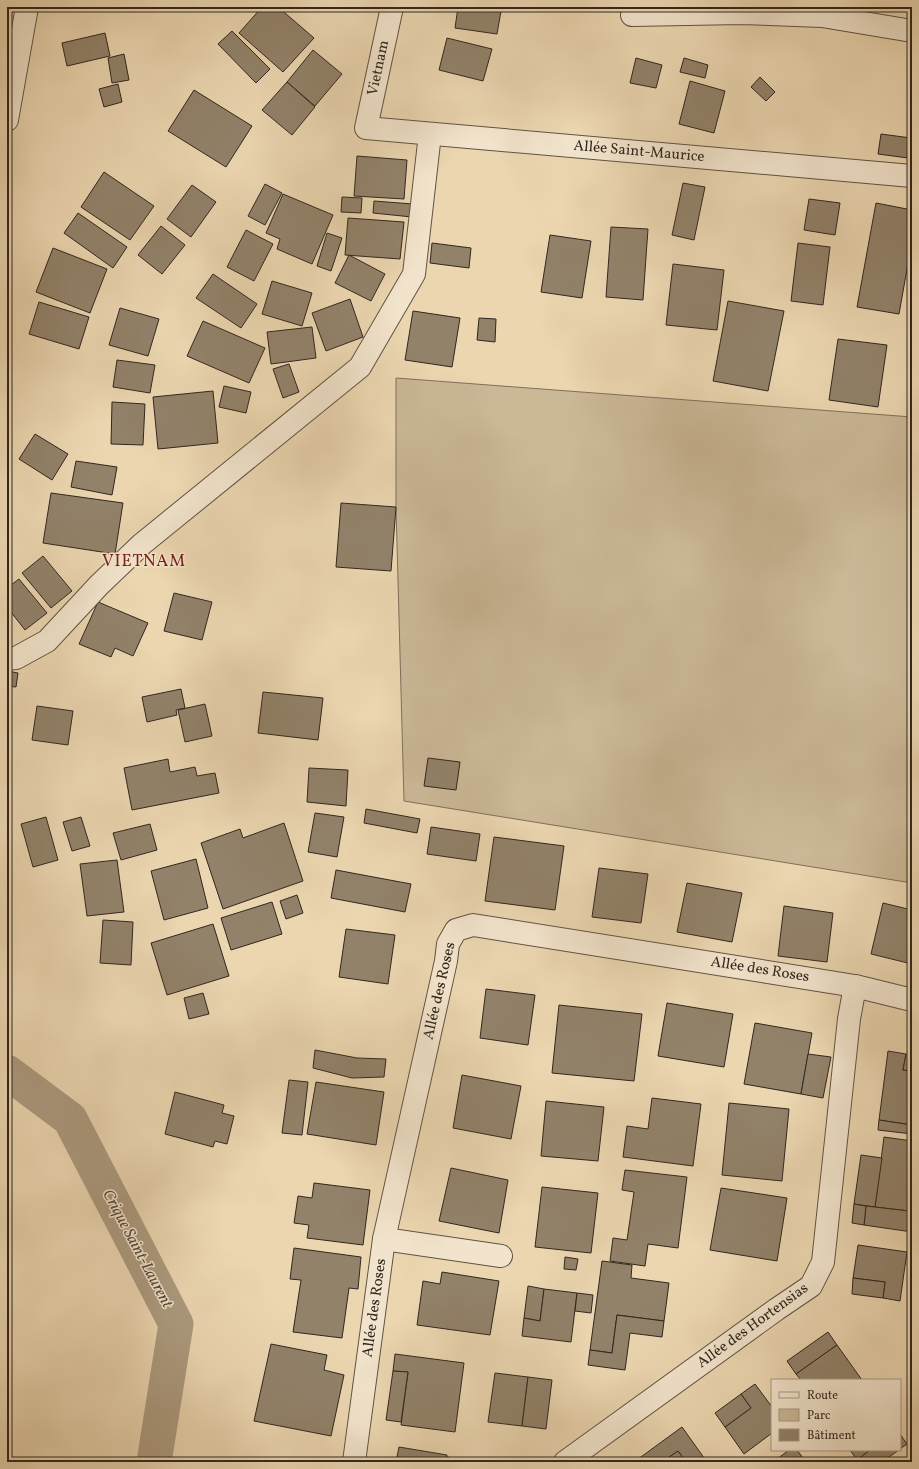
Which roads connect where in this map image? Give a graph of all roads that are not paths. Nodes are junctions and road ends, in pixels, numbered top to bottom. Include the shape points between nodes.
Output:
1 (27, 7) edge
2 (392, 7) edge
3 (632, 15) dead end
4 (912, 31) edge
5 (7, 120) edge
6 (366, 128) joint
7 (430, 134) junction
8 (912, 176) edge
9 (7, 659) edge
10 (855, 986) junction
11 (912, 1000) edge
12 (384, 1239) junction
13 (501, 1256) dead end
14 (354, 1462) edge
15 (565, 1462) edge

1 - 5 street
2 - 6 street, Vietnam
3 - 4 street via 741,13 822,16
6 - 7 street, Allée Saint-Maurice
7 - 8 street, Allée Saint-Maurice
7 - 9 street via 414,274 360,366 142,544 46,641 16,658
10 - 11 street, Allée des Roses
10 - 12 street, Allée des Roses via 473,925 456,930 448,944
10 - 15 street, Allée des Hortensias via 849,1019 823,1262 811,1286
12 - 13 street
12 - 14 street, Allée des Roses

